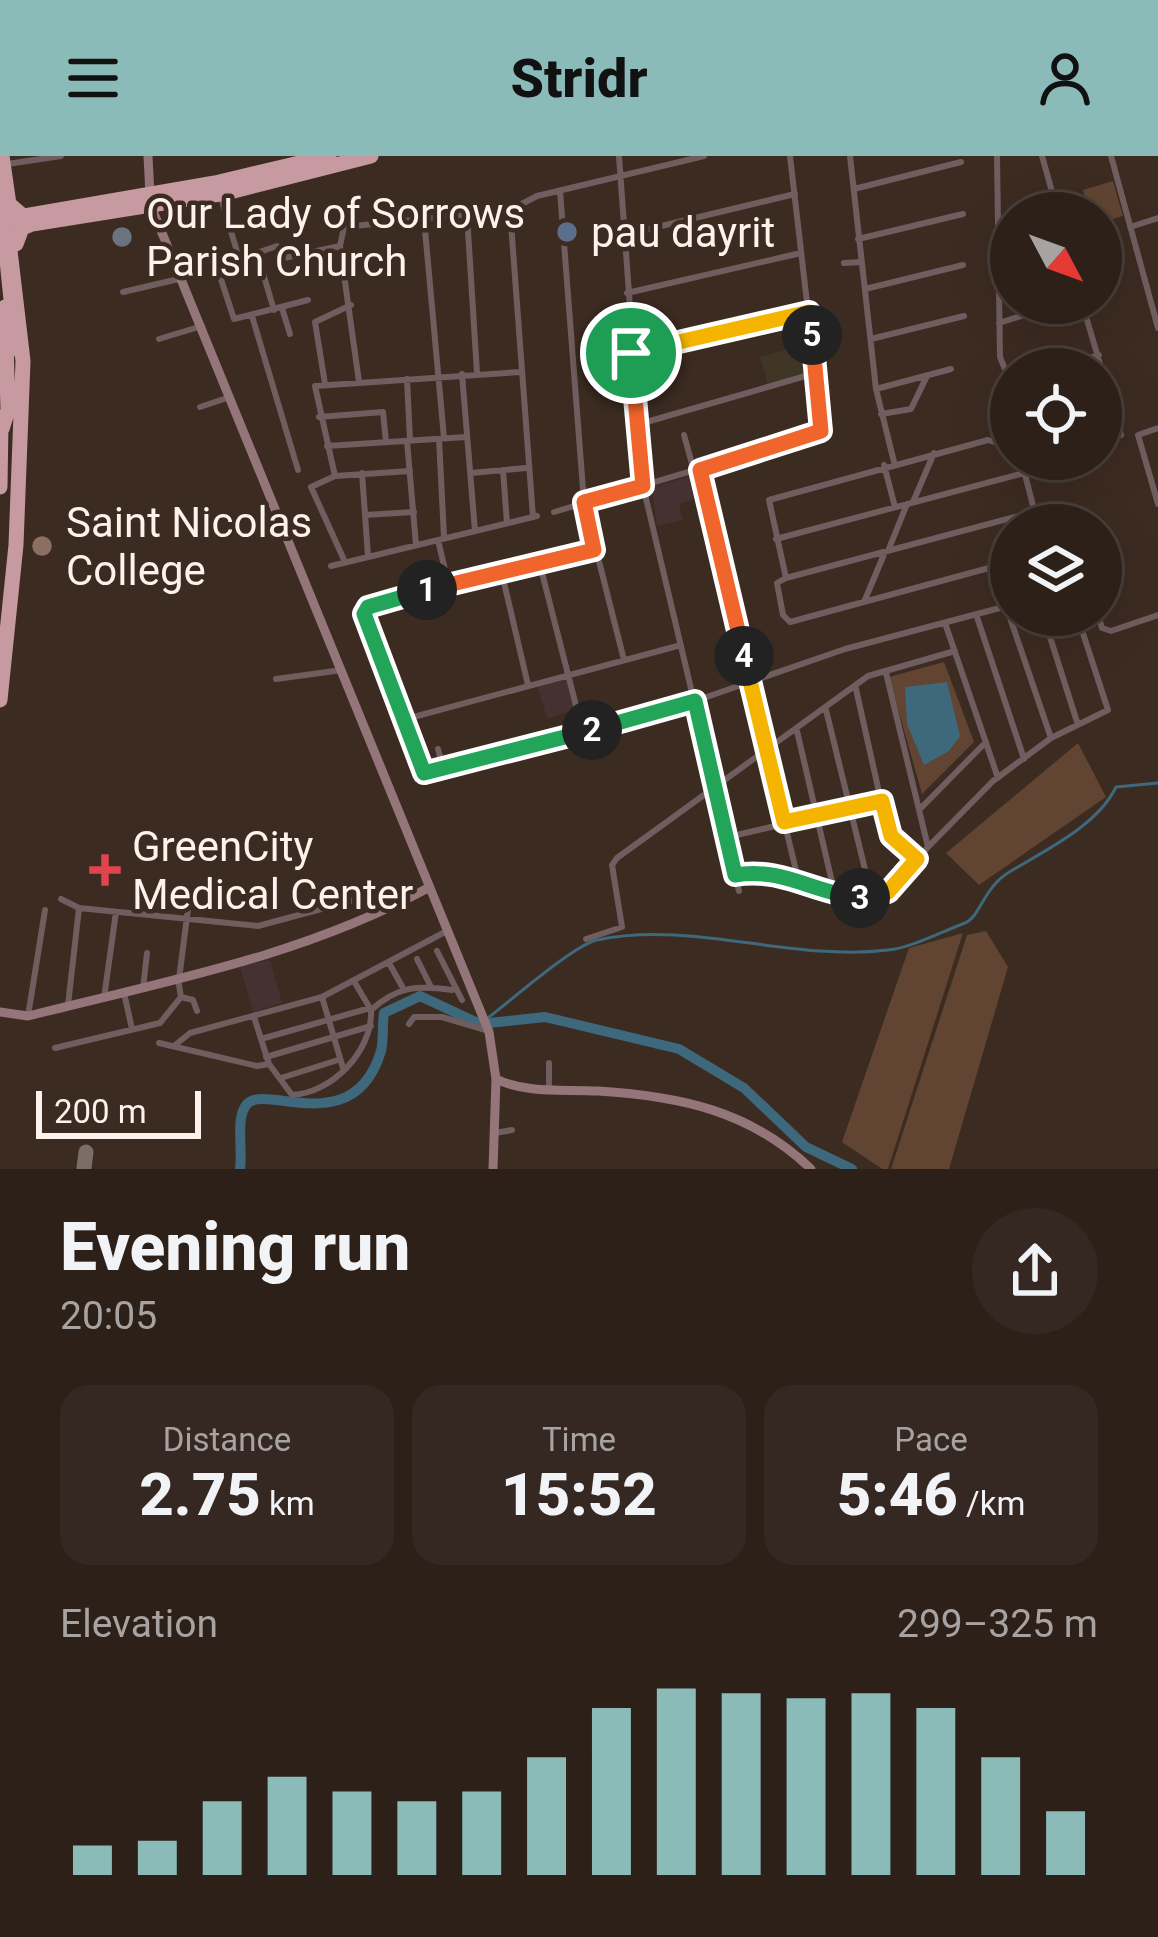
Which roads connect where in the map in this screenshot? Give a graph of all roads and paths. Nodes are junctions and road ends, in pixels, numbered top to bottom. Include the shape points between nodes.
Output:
1 (61, 156) edge
2 (148, 156) edge
3 (329, 156) edge
4 (371, 156) edge
5 (619, 156) edge
6 (704, 156) edge
7 (790, 156) edge
8 (850, 156) edge
9 (997, 156) edge
10 (1042, 156) edge
11 (1111, 156) edge
12 (27, 159) edge
13 (961, 162) dead end
14 (2, 164) edge
15 (620, 176) junction
16 (854, 189) junction
17 (0, 191) edge
18 (560, 191) junction
19 (997, 192) edge
20 (1052, 192) edge
21 (150, 194) junction
22 (220, 194) junction
23 (795, 194) junction
24 (510, 210) junction
25 (963, 214) dead end
26 (467, 215) junction
27 (424, 218) junction
28 (1158, 218) edge
29 (0, 220) edge
30 (1130, 227) junction
31 (14, 230) edge
32 (624, 235) junction
33 (858, 239) junction
34 (340, 246) junction
35 (257, 253) junction
36 (801, 253) junction
37 (7, 258) edge
38 (238, 258) junction
39 (844, 262) dead end
40 (861, 262) junction
41 (963, 265) dead end
42 (183, 278) junction
43 (865, 289) junction
44 (123, 292) dead end
45 (627, 293) junction
46 (308, 300) dead end
47 (351, 305) junction
48 (278, 309) junction
49 (809, 312) junction
50 (252, 316) junction
51 (964, 316) dead end
52 (202, 326) junction
53 (1158, 328) edge
54 (290, 334) dead end
55 (159, 339) dead end
56 (871, 339) junction
57 (12, 349) junction
58 (631, 353) junction
59 (951, 369) dead end
60 (520, 372) junction
61 (816, 373) junction
62 (462, 374) junction
63 (477, 374) junction
64 (437, 376) junction
65 (927, 376) junction
66 (407, 379) junction
67 (359, 382) junction
68 (320, 385) junction
69 (876, 389) junction
70 (231, 397) junction
71 (20, 405) junction
72 (200, 407) dead end
73 (880, 414) junction
74 (319, 416) junction
75 (1, 421) edge
76 (636, 425) junction
77 (1158, 428) edge
78 (685, 436) dead end
79 (466, 437) junction
80 (441, 438) junction
81 (409, 440) junction
82 (990, 441) edge
83 (386, 442) junction
84 (327, 446) junction
85 (934, 453) junction
86 (894, 463) junction
87 (884, 465) junction
88 (526, 468) junction
89 (298, 470) dead end
90 (503, 470) junction
91 (410, 471) junction
92 (697, 471) junction
93 (362, 473) junction
94 (471, 473) junction
95 (335, 476) junction
96 (997, 480) edge
97 (643, 486) junction
98 (0, 487) edge
99 (584, 502) junction
100 (910, 503) junction
101 (1158, 504) edge
102 (895, 507) junction
103 (414, 512) junction
104 (554, 512) dead end
105 (365, 515) junction
106 (990, 522) edge
107 (508, 523) junction
108 (475, 532) junction
109 (441, 539) junction
110 (776, 539) junction
111 (416, 545) junction
112 (594, 550) junction
113 (887, 551) junction
114 (368, 556) junction
115 (345, 562) junction
116 (540, 565) junction
117 (331, 566) dead end
118 (990, 568) edge
119 (446, 574) dead end
120 (502, 574) junction
121 (786, 578) junction
122 (864, 602) junction
123 (990, 611) edge
124 (976, 614) junction
125 (1158, 615) edge
126 (945, 622) junction
127 (1122, 627) edge
128 (1018, 636) edge
129 (1050, 636) edge
130 (1084, 636) edge
131 (681, 645) junction
132 (955, 651) junction
133 (624, 661) junction
134 (342, 670) junction
135 (886, 673) junction
136 (567, 675) junction
137 (276, 680) dead end
138 (751, 682) junction
139 (528, 685) junction
140 (856, 689) junction
141 (0, 698) edge
142 (695, 701) junction
143 (826, 710) junction
144 (406, 719) junction
145 (1078, 724) junction
146 (797, 731) junction
147 (583, 733) junction
148 (1051, 739) junction
149 (986, 742) junction
150 (438, 749) dead end
151 (766, 751) junction
152 (1024, 759) junction
153 (444, 771) junction
154 (998, 778) junction
155 (717, 790) junction
156 (882, 801) junction
157 (849, 807) junction
158 (919, 809) junction
159 (818, 815) junction
160 (784, 822) junction
161 (728, 837) junction
162 (928, 847) junction
163 (917, 859) junction
164 (735, 875) junction
165 (799, 883) junction
166 (428, 888) junction
167 (739, 891) dead end
168 (835, 895) junction
169 (872, 898) junction
170 (61, 899) dead end
171 (399, 903) junction
172 (79, 908) junction
173 (188, 908) dead end
174 (45, 910) dead end
175 (116, 912) junction
176 (188, 920) junction
177 (446, 932) junction
178 (586, 939) dead end
179 (436, 951) dead end
180 (146, 953) dead end
181 (417, 959) dead end
182 (389, 963) junction
183 (179, 979) junction
184 (355, 983) junction
185 (430, 987) junction
186 (143, 988) junction
187 (403, 988) junction
188 (452, 990) junction
189 (124, 993) junction
190 (181, 997) junction
191 (104, 998) junction
192 (322, 998) junction
193 (462, 1000) dead end
194 (68, 1006) junction
195 (370, 1009) junction
196 (197, 1010) dead end
197 (0, 1012) edge
198 (28, 1016) junction
199 (254, 1016) junction
200 (329, 1018) junction
201 (409, 1024) dead end
202 (370, 1026) junction
203 (132, 1029) junction
204 (488, 1030) junction
205 (332, 1038) junction
206 (261, 1039) junction
207 (159, 1043) dead end
208 (174, 1046) junction
209 (55, 1048) dead end
210 (267, 1060) junction
211 (338, 1060) junction
212 (495, 1063) junction
213 (549, 1063) dead end
214 (477, 1064) dead end
215 (343, 1069) junction
216 (281, 1078) junction
217 (496, 1078) junction
218 (549, 1090) junction
219 (512, 1130) dead end
220 (495, 1132) junction
221 (483, 1168) edge
222 (493, 1169) edge
223 (812, 1169) edge

1 - 12 street
2 - 21 main road
3 - 21 highway
4 - 22 highway
5 - 15 street
6 - 15 street
7 - 23 street
8 - 16 street
9 - 19 street
10 - 20 street
11 - 30 street
12 - 14 street
13 - 16 street
14 - 31 highway
15 - 18 street
15 - 32 street
16 - 33 street
17 - 57 highway, bridge
18 - 24 street
18 - 99 street
21 - 22 highway
21 - 31 highway
21 - 42 main road
22 - 38 street
23 - 32 street
23 - 36 street
24 - 26 street
24 - 60 street
25 - 33 street
26 - 27 street
26 - 63 street
27 - 34 street via 344,227
27 - 64 street
28 - 30 street
29 - 31 highway
30 - 53 street
31 - 37 highway
32 - 45 street
33 - 40 street
34 - 35 street via 284,258 277,246
34 - 47 street
35 - 38 street
35 - 48 street
36 - 45 street
36 - 49 street
37 - 57 highway, bridge
37 - 71 highway via 23,361
38 - 50 street via 217,268 232,318
39 - 40 street
40 - 43 street
41 - 43 street
42 - 44 street
42 - 52 main road
43 - 56 street
45 - 58 street
46 - 48 street
47 - 67 street
47 - 68 street via 315,322
48 - 50 street
48 - 54 street
49 - 58 street
49 - 61 street
50 - 89 street
51 - 56 street
52 - 55 street
52 - 70 main road
56 - 69 street
57 - 71 highway
57 - 75 highway
58 - 76 street
59 - 65 street
60 - 63 street
60 - 88 street
61 - 76 street
61 - 92 street via 821,431
62 - 63 street
62 - 64 street
62 - 79 street
64 - 66 street
64 - 80 street
65 - 69 street
65 - 73 street via 911,409
66 - 67 street
66 - 81 street
67 - 68 street
68 - 74 street
69 - 73 street
70 - 72 street
70 - 134 main road
71 - 141 highway
73 - 86 street
74 - 83 street via 383,412
74 - 84 street
75 - 98 highway
76 - 97 street
77 - 101 street via 1138,435
78 - 92 street
79 - 80 street
79 - 94 street
80 - 81 street
80 - 109 street
81 - 83 street
81 - 91 street
82 - 85 street
83 - 84 street
84 - 95 street
85 - 86 street
85 - 100 street
86 - 87 street
87 - 102 street
87 - 110 street via 769,500
88 - 90 street
88 - 107 street via 535,516
90 - 94 street
90 - 107 street
91 - 93 street
91 - 103 street
92 - 97 street
92 - 138 street
93 - 95 street
93 - 105 street
94 - 108 street
95 - 115 street via 311,487
96 - 100 street
97 - 99 street
97 - 131 street
99 - 104 street
99 - 112 street
100 - 102 street
100 - 113 street
102 - 110 street
103 - 105 street
103 - 111 street
105 - 114 street
106 - 113 street
107 - 108 street
108 - 109 street
109 - 111 street
109 - 119 street
110 - 121 street
111 - 114 street
112 - 116 street
112 - 133 street
113 - 121 street
113 - 122 street
114 - 115 street
115 - 117 street
116 - 120 street
116 - 136 street
118 - 122 street
120 - 139 street
120 - 144 street via 365,610
121 - 122 street via 777,583 787,622
123 - 124 street
124 - 126 street
124 - 152 street
125 - 127 street
126 - 132 street
126 - 138 street
128 - 148 street
129 - 145 street
130 - 145 street via 1108,710
131 - 133 street
131 - 142 street
132 - 135 street
132 - 149 street
133 - 136 street
134 - 137 street
134 - 166 main road
135 - 140 street
135 - 158 street
136 - 139 street
136 - 147 street
138 - 142 street
138 - 151 street
139 - 144 street
140 - 143 street
140 - 156 street
142 - 147 street
142 - 155 street
143 - 146 street
143 - 157 street
144 - 153 street via 426,774
145 - 148 street
146 - 151 street
146 - 159 street
147 - 153 street
148 - 152 street
149 - 154 street
149 - 158 street
150 - 153 street
151 - 155 street
151 - 160 street
152 - 154 street
154 - 162 street
155 - 161 street
155 - 178 street via 614,861 622,927
156 - 157 street
156 - 163 street via 891,836
157 - 159 street
157 - 169 street
158 - 162 street
159 - 160 street
159 - 168 street
160 - 161 street
160 - 165 street
161 - 164 street
162 - 163 street
163 - 169 street
164 - 165 street via 767,870
164 - 167 street
165 - 168 street
166 - 171 main road
166 - 177 main road
168 - 169 street
170 - 172 street
171 - 176 street via 388,891 266,925
171 - 183 main road via 298,949
172 - 175 street
172 - 194 street
173 - 176 street
174 - 198 street
175 - 176 street
175 - 191 street
176 - 183 street
177 - 182 street
177 - 204 main road
179 - 188 street
180 - 186 street
181 - 185 street
182 - 184 street
182 - 187 street
183 - 186 main road
183 - 190 street
184 - 192 street
184 - 195 street
185 - 187 street
185 - 188 street
186 - 189 main road
187 - 195 street
188 - 193 street
189 - 191 main road
189 - 203 street
190 - 196 street
190 - 203 street via 166,1009 166,1020
191 - 194 main road
192 - 199 street
192 - 200 street
194 - 198 main road
195 - 200 street
195 - 202 street
197 - 198 main road
199 - 206 street
199 - 208 street via 190,1033
200 - 205 street
200 - 206 street
201 - 204 street via 433,1016
202 - 205 street
202 - 215 street
203 - 209 street
204 - 212 main road
205 - 210 street
205 - 211 street
206 - 210 street
207 - 208 street
208 - 210 street
210 - 216 street
211 - 215 street
211 - 216 street
212 - 214 street
212 - 217 main road
213 - 218 street
215 - 216 street via 304,1094 292,1095
217 - 218 main road
217 - 220 main road
218 - 223 main road via 722,1112 768,1131
219 - 220 street
220 - 222 main road
221 - 222 street

